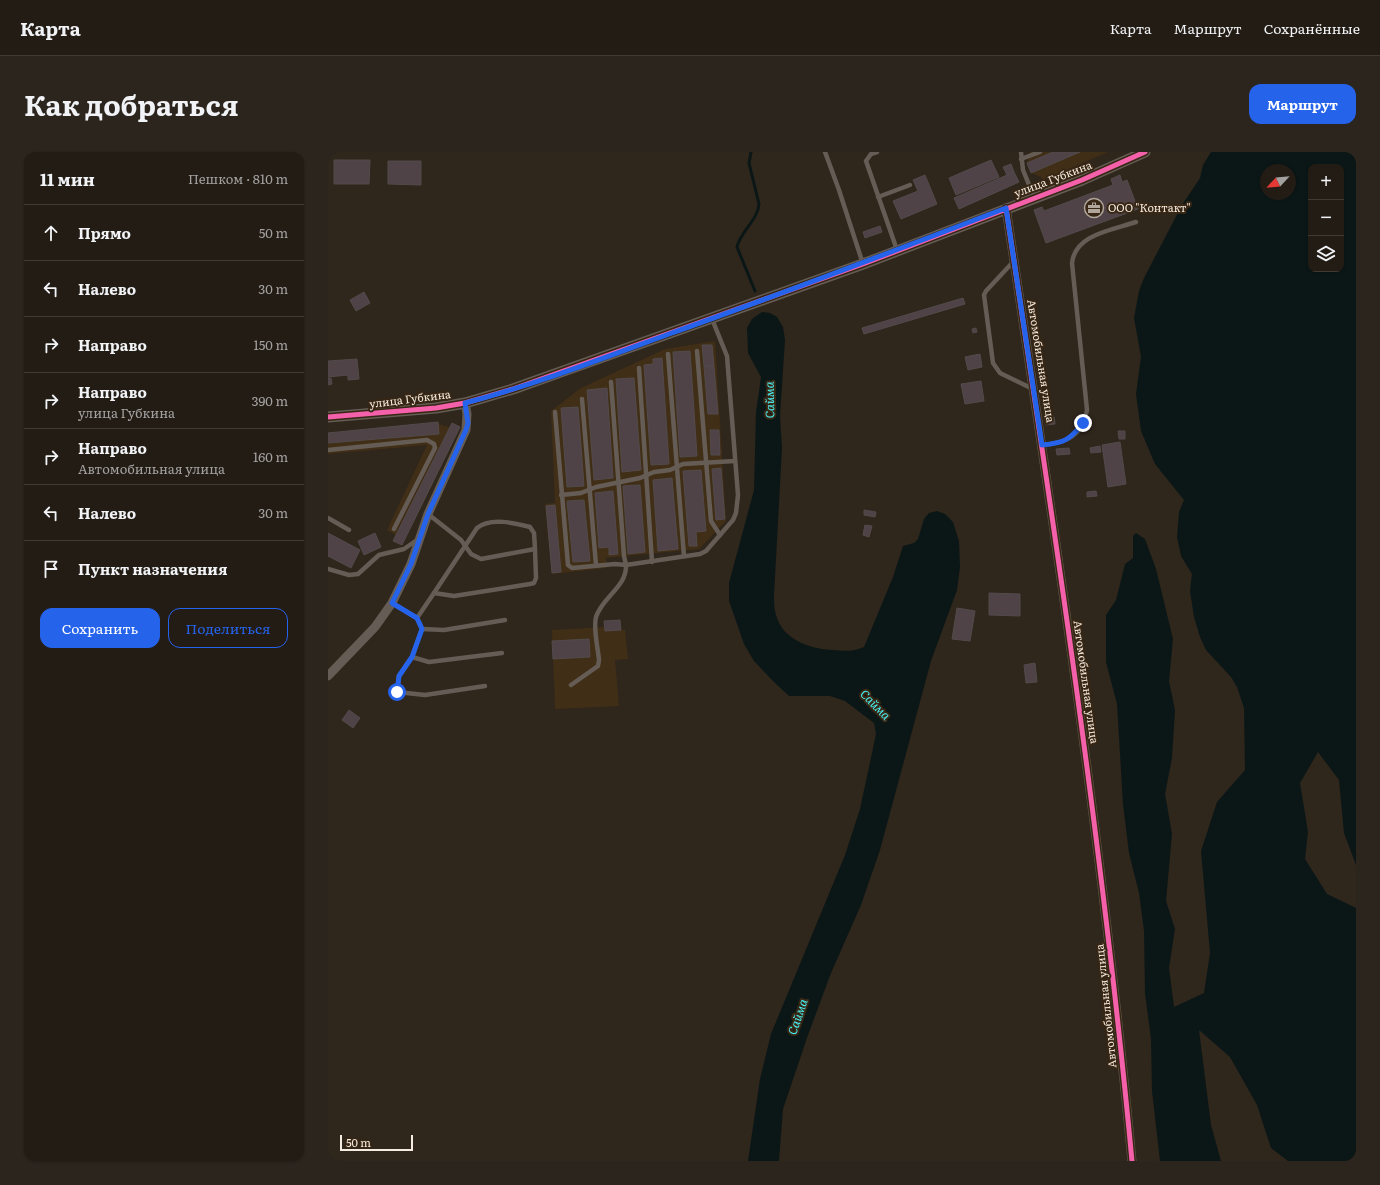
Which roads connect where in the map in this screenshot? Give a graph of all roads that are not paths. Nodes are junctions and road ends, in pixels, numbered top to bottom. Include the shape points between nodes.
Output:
1 (825, 152) edge
2 (877, 152) edge
3 (1022, 152) edge
4 (1040, 152) edge
5 (1144, 152) edge
6 (1021, 159) junction
7 (910, 185) dead end
8 (878, 198) junction
9 (1034, 198) junction
10 (1006, 208) junction
11 (1136, 222) dead end
12 (897, 250) junction
13 (1014, 261) junction
14 (862, 264) junction
15 (712, 319) junction
16 (697, 351) dead end
17 (668, 354) dead end
18 (639, 368) dead end
19 (611, 382) dead end
20 (1033, 389) junction
21 (582, 399) dead end
22 (465, 403) junction
23 (555, 412) dead end
24 (328, 417) edge
25 (1042, 445) junction
26 (328, 450) edge
27 (735, 461) junction
28 (706, 463) junction
29 (677, 467) junction
30 (646, 475) junction
31 (618, 482) junction
32 (590, 490) junction
33 (561, 495) junction
34 (428, 514) junction
35 (328, 518) edge
36 (394, 529) dead end
37 (349, 530) dead end
38 (720, 535) junction
39 (419, 539) junction
40 (466, 546) junction
41 (535, 549) junction
42 (684, 556) junction
43 (652, 562) junction
44 (596, 565) junction
45 (626, 565) junction
46 (328, 569) edge
47 (434, 593) junction
48 (392, 603) junction
49 (417, 618) junction
50 (505, 620) dead end
51 (422, 629) junction
52 (502, 653) dead end
53 (412, 657) junction
54 (328, 676) edge
55 (571, 685) dead end
56 (485, 686) dead end
57 (1132, 1161) edge

1 - 14 lane
2 - 8 lane via 871,154 866,161
3 - 6 lane
4 - 6 lane
5 - 9 street, улица Губкина
6 - 9 lane
7 - 8 lane
8 - 12 lane
9 - 10 street, улица Губкина
10 - 12 street, улица Губкина
10 - 13 street, Автомобильная улица
11 - 25 lane via 1087,239 1072,255 1088,410 1083,423 1073,436 1061,443
12 - 14 street, улица Губкина
13 - 20 street, Автомобильная улица
13 - 20 lane via 984,295 993,363 1000,373
14 - 15 street, улица Губкина
15 - 22 street, улица Губкина via 513,389
15 - 27 lane via 727,356
16 - 28 lane
17 - 29 lane
18 - 30 lane
19 - 31 lane
20 - 25 street, Автомобильная улица
21 - 32 lane
22 - 24 street, улица Губкина via 390,413
22 - 34 street via 466,430
23 - 33 lane
25 - 57 street, Автомобильная улица via 1087,758 1118,1012
26 - 36 lane via 427,440 434,444 435,448
27 - 28 lane
27 - 38 lane via 738,495 736,513
28 - 29 lane via 682,464
28 - 38 lane via 711,521
29 - 30 lane
29 - 42 lane
30 - 31 lane
30 - 43 lane
31 - 32 lane
31 - 45 lane
32 - 33 lane
32 - 44 lane
33 - 44 lane via 568,565 572,568
34 - 39 street
34 - 40 lane
35 - 37 lane
38 - 42 lane via 706,551
39 - 46 lane via 404,549 379,555 358,574 349,575
39 - 48 street via 411,564
40 - 41 lane via 471,554 481,559
40 - 41 lane via 481,525 497,522 530,527 534,533
40 - 47 lane
41 - 47 lane via 534,582 454,596
42 - 43 lane
43 - 45 lane
44 - 45 lane
45 - 55 lane via 624,577 596,617 598,666
47 - 49 lane
48 - 49 lane
48 - 54 street via 375,627
49 - 51 lane
50 - 51 lane via 444,630
51 - 53 lane
52 - 53 lane via 429,662
53 - 56 lane via 399,676 397,692 425,695

